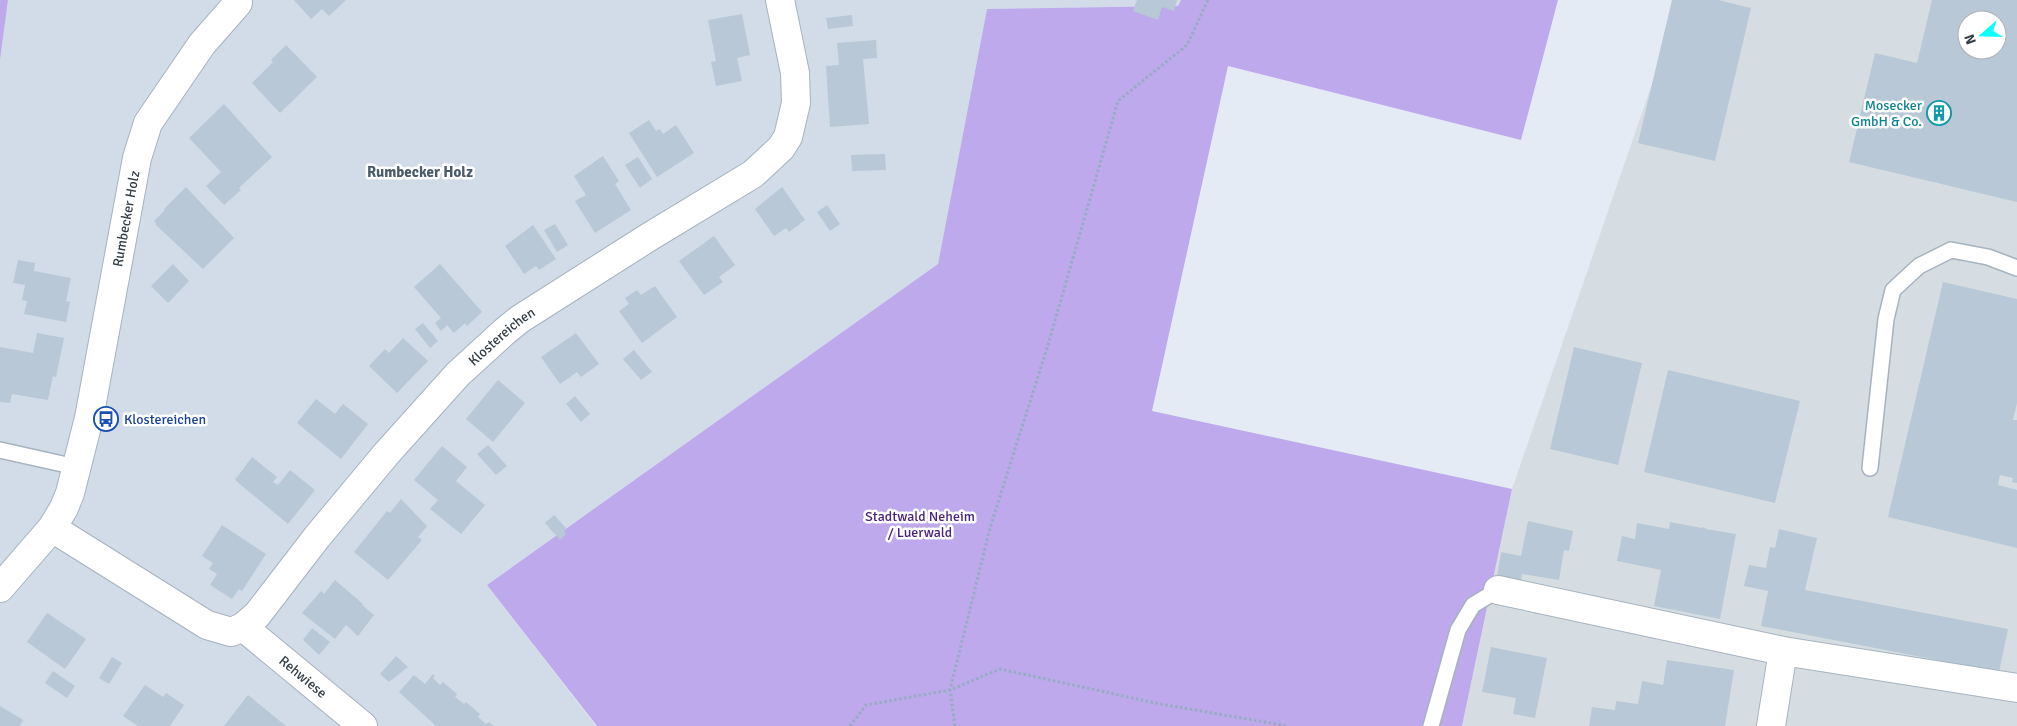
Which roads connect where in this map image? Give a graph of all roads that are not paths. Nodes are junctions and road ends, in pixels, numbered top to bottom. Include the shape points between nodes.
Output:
1 (780, 0) edge
2 (239, 1) edge
3 (2017, 268) edge
4 (0, 450) edge
5 (76, 467) junction
6 (1870, 468) dead end
7 (52, 528) junction
8 (0, 588) edge
9 (1498, 590) joint
10 (243, 627) junction
11 (1783, 651) junction
12 (2017, 688) edge
13 (363, 726) edge
14 (1431, 726) edge
15 (1771, 726) edge

1 - 10 street, Klostereichen via 795,73 796,103 788,137 781,148 753,174 520,319 494,341 458,374 393,446 257,615
2 - 5 street, Rumbecker Holz via 202,44 148,123 143,137
3 - 6 lane via 1988,257 1951,250 1918,266 1893,290 1886,320
4 - 5 lane
5 - 7 street, Rumbecker Holz via 64,508
7 - 8 street, Rumbecker Holz
7 - 10 street via 207,624 231,632
9 - 11 street
9 - 14 lane via 1473,605 1458,630
10 - 13 street, Rehwiese
11 - 12 street
11 - 15 street

